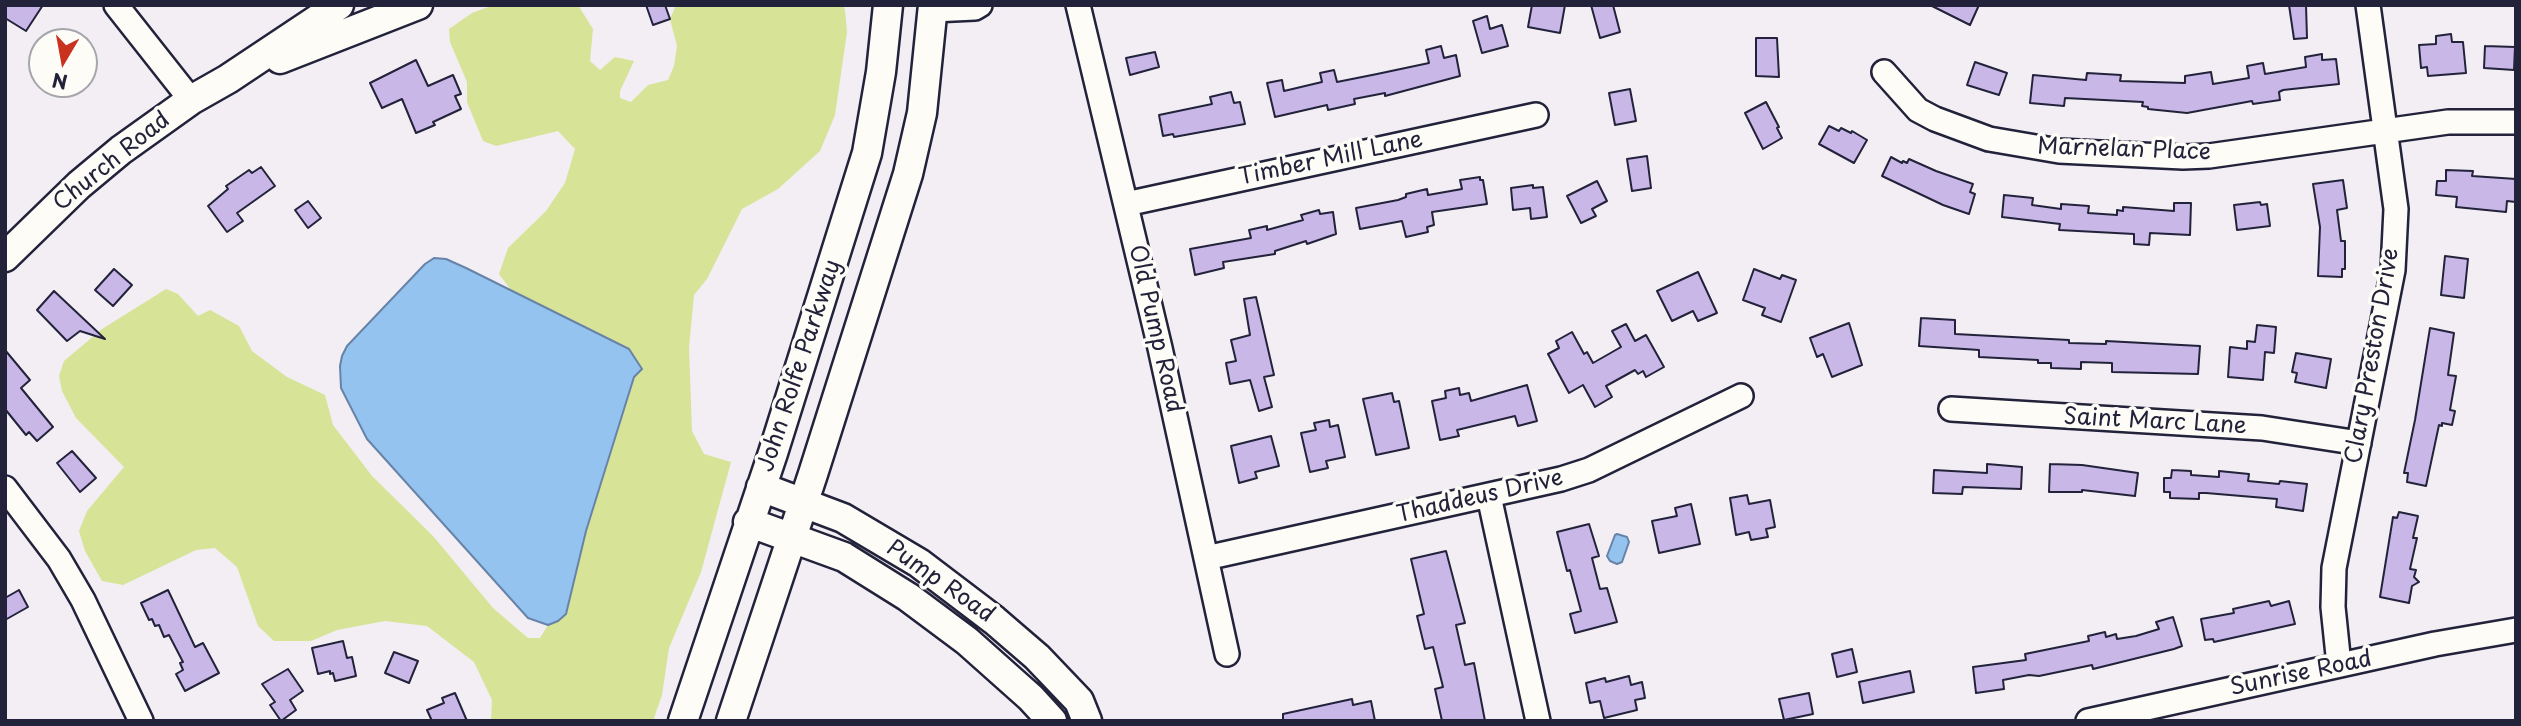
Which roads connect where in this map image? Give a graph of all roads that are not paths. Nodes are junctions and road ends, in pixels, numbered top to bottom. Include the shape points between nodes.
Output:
1 (116, 5) edge
2 (339, 5) edge
3 (418, 5) edge
4 (888, 5) edge
5 (980, 5) edge
6 (1078, 5) edge
7 (2368, 5) edge
8 (933, 8) edge
9 (1884, 72) dead end
10 (228, 79) junction
11 (191, 100) junction
12 (1536, 115) dead end
13 (2516, 122) edge
14 (2387, 131) junction
15 (1126, 204) junction
16 (5, 257) edge
17 (1741, 396) dead end
18 (1951, 409) dead end
19 (2358, 443) junction
20 (761, 487) junction
21 (5, 488) edge
22 (1489, 496) junction
23 (803, 503) junction
24 (748, 522) junction
25 (792, 538) junction
26 (1206, 558) junction
27 (2516, 630) edge
28 (1227, 654) dead end
29 (2339, 665) junction
30 (141, 721) edge
31 (684, 721) edge
32 (731, 721) edge
33 (1052, 721) edge
34 (1087, 721) edge
35 (1538, 721) edge
36 (2088, 721) edge

1 - 11 street
2 - 10 main road, Church Road
3 - 10 main road, Church Road
4 - 20 main road, John Rolfe Parkway via 866,153
5 - 8 street
6 - 15 street, Old Pump Road
7 - 14 street, Clary Preston Drive
8 - 23 main road, John Rolfe Parkway via 922,113 908,174
9 - 14 street, Marnelan Place via 1919,110 1935,119 1989,139 2031,148 2208,156
10 - 11 main road, Church Road
11 - 16 main road, Church Road via 79,185
12 - 15 street, Timber Mill Lane
13 - 14 street, Marnelan Place via 2448,122
14 - 19 street, Clary Preston Drive via 2396,209 2393,270
15 - 26 street, Old Pump Road
17 - 22 street, Thaddeus Drive via 1589,470
18 - 19 street, Saint Marc Lane via 2262,428
19 - 29 street, Clary Preston Drive via 2334,568
20 - 23 main road, Pump Road
20 - 24 main road, John Rolfe Parkway
21 - 30 street via 59,559 83,600
22 - 26 street, Thaddeus Drive
22 - 35 street
23 - 25 main road, John Rolfe Parkway
23 - 34 main road, Pump Road via 844,518 955,589 1037,657 1079,701
24 - 25 main road, Pump Road
24 - 31 main road, John Rolfe Parkway
25 - 32 main road, John Rolfe Parkway
25 - 33 main road, Pump Road via 844,557 908,597 967,641
26 - 28 street, Old Pump Road
27 - 29 street, Sunrise Road
29 - 36 street, Sunrise Road

